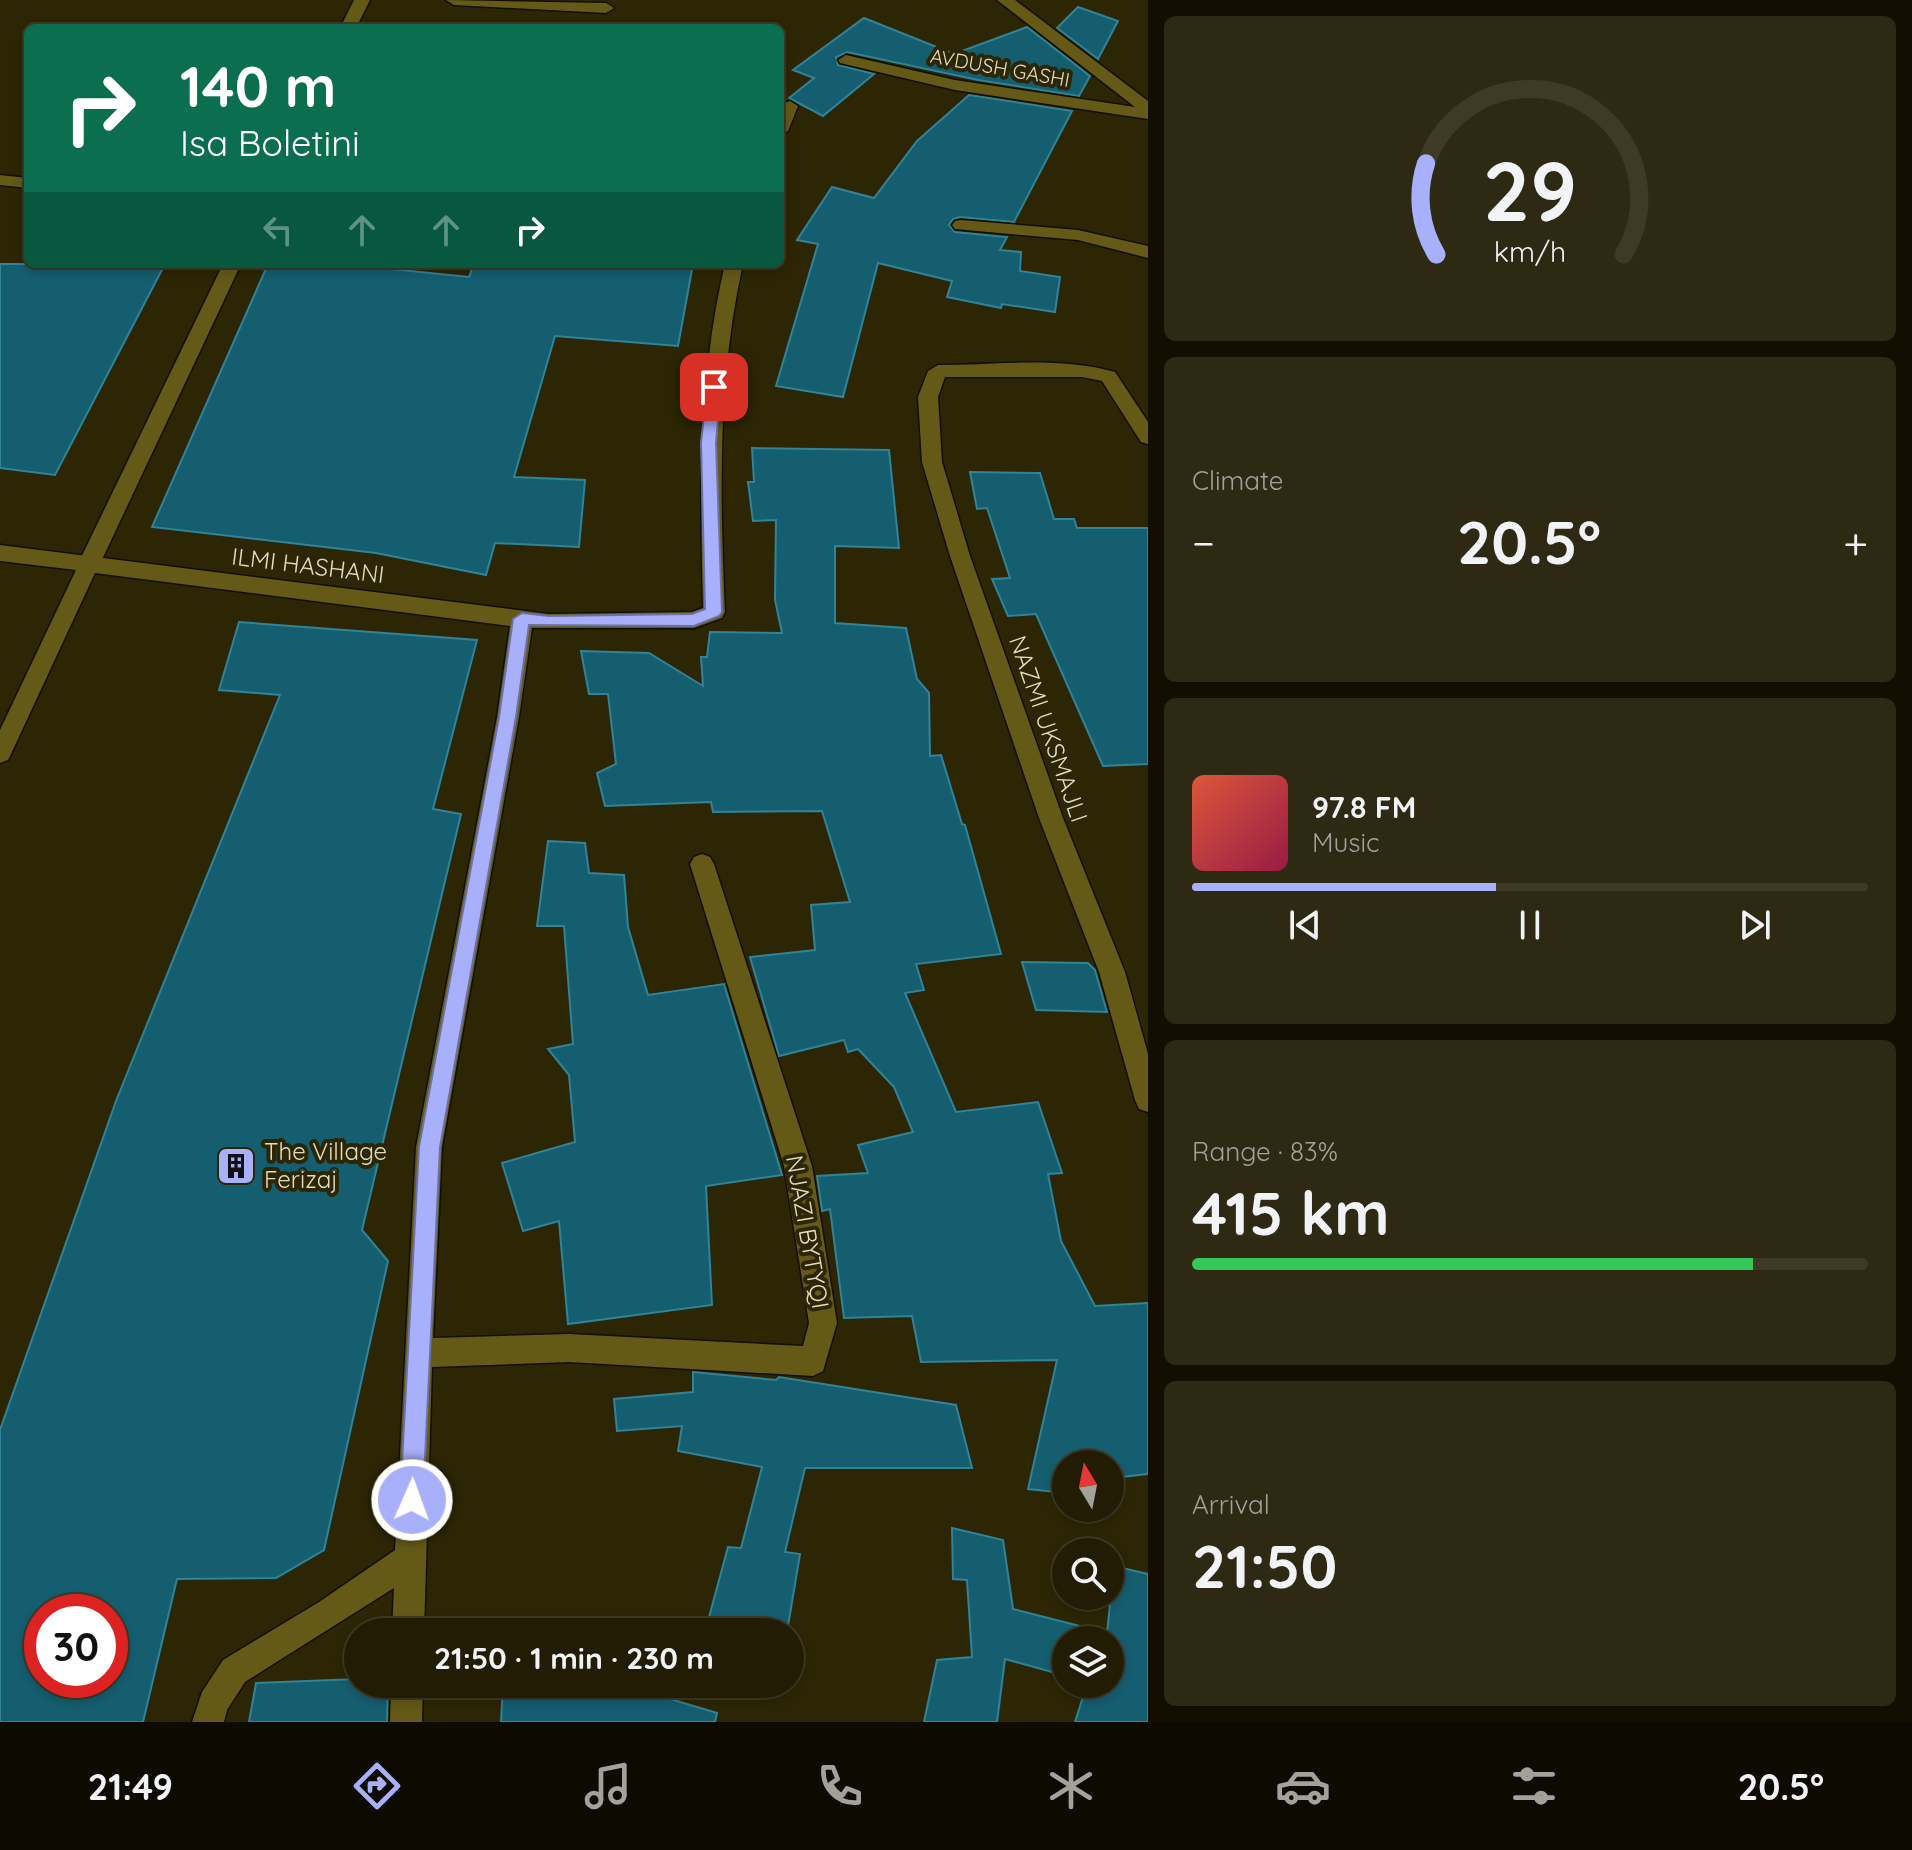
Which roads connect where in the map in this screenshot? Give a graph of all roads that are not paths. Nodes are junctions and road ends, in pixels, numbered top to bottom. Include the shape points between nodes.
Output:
1 (362, 0) edge
2 (454, 0) edge
3 (1005, 0) edge
4 (606, 8) dead end
5 (350, 24) edge
6 (846, 60) dead end
7 (790, 106) dead end
8 (1148, 112) edge
9 (784, 121) edge
10 (0, 180) edge
11 (24, 183) edge
12 (961, 225) dead end
13 (1148, 252) edge
14 (230, 268) edge
15 (733, 268) edge
16 (1148, 437) edge
17 (0, 553) edge
18 (88, 566) junction
19 (522, 619) junction
20 (0, 754) edge
21 (702, 864) dead end
22 (1148, 1100) edge
23 (418, 1353) junction
24 (409, 1559) junction
25 (408, 1618) edge
26 (407, 1698) edge
27 (208, 1722) edge
28 (406, 1722) edge

1 - 5 street
2 - 4 street
3 - 8 street
6 - 8 street, AVDUSH GASHI via 955,85
7 - 9 street
10 - 11 street
12 - 13 street via 1078,235
14 - 18 street
15 - 19 street, ILMI HASHANI via 723,304 708,443 714,612 694,620
16 - 22 street, NAZMI UKSMAJLI via 1108,376 1082,371 938,371 928,397 932,462 960,556 1051,818 1112,972
17 - 18 street, ILMI HASHANI
18 - 19 street, ILMI HASHANI
18 - 20 street
19 - 23 street via 429,1147
21 - 23 street, NJAZI BYTYQI via 798,1166 823,1323 813,1361 569,1348
23 - 24 street
24 - 25 street
24 - 27 street via 234,1671 213,1703
26 - 28 street

